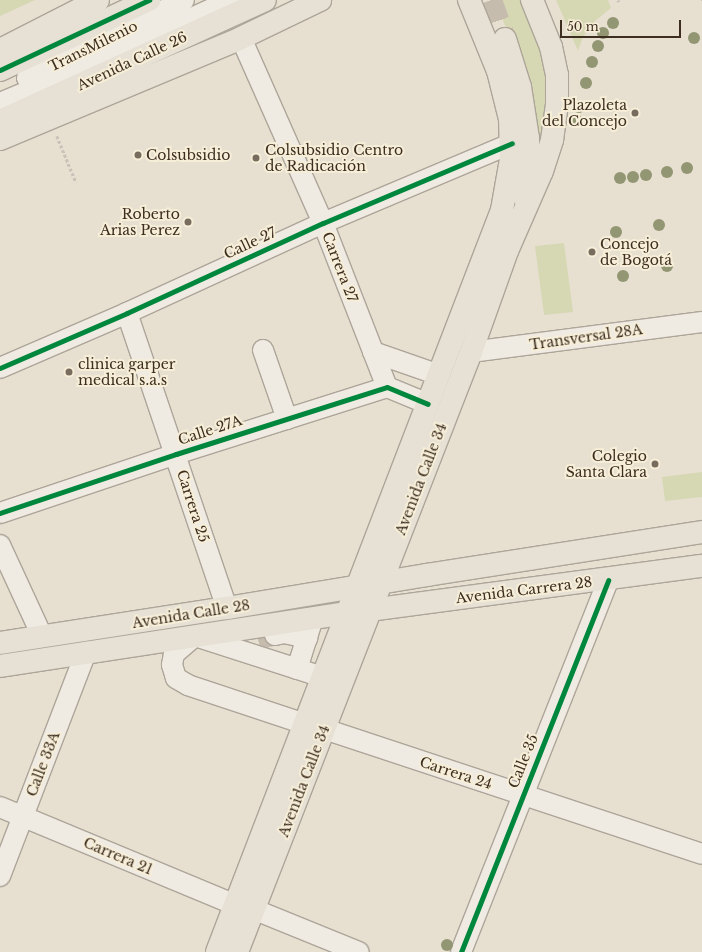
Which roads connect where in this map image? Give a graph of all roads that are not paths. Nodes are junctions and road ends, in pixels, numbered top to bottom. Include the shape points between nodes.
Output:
1 (98, 0) edge
2 (149, 0) edge
3 (184, 0) edge
4 (231, 0) edge
5 (265, 0) edge
6 (320, 0) edge
7 (469, 0) edge
8 (532, 0) edge
9 (241, 38) junction
10 (506, 40) tunnel mouth
11 (0, 50) edge
12 (0, 70) edge
13 (0, 89) edge
14 (0, 103) edge
15 (0, 122) edge
16 (0, 139) edge
17 (512, 143) junction
18 (323, 223) junction
19 (507, 251) junction
20 (127, 313) junction
21 (702, 322) edge
22 (263, 350) dead end
23 (373, 352) junction
24 (471, 352) junction
25 (0, 368) edge
26 (439, 375) junction
27 (387, 387) junction
28 (428, 404) junction
29 (287, 419) junction
30 (176, 454) junction
31 (0, 513) edge
32 (702, 532) edge
33 (0, 545) edge
34 (702, 566) edge
35 (608, 580) junction
36 (381, 583) junction
37 (359, 586) junction
38 (227, 608) junction
39 (370, 610) junction
40 (348, 613) junction
41 (310, 628) junction
42 (42, 636) junction
43 (196, 636) junction
44 (255, 641) junction
45 (0, 643) edge
46 (86, 652) junction
47 (0, 666) edge
48 (297, 669) junction
49 (323, 677) junction
50 (314, 727) junction
51 (523, 795) junction
52 (0, 807) edge
53 (23, 816) junction
54 (702, 854) edge
55 (0, 876) edge
56 (244, 907) junction
57 (217, 952) edge
58 (237, 952) edge
59 (359, 952) edge
60 (461, 952) edge

1 - 11 main road
2 - 12 main road
3 - 13 street, TransMilenio
4 - 14 street, TransMilenio
5 - 15 main road, Avenida Calle 26
6 - 9 main road
7 - 17 main road, Avenida Calle 34 via 498,71
8 - 19 main road, Avenida Calle 34 via 551,47 557,75 557,106 552,140 542,171
9 - 16 main road
9 - 18 street, Carrera 27
10 - 19 main road via 520,87 528,138 528,164 522,202
17 - 18 street, Calle 27
17 - 26 main road, Avenida Calle 34 via 502,210
18 - 20 street, Calle 27
18 - 23 street, Carrera 27
19 - 24 main road, Avenida Calle 34
20 - 25 street, Calle 27
20 - 30 street, Carrera 25
21 - 24 street, Transversal 28A
22 - 29 street
23 - 26 street
23 - 27 street, Carrera 27
24 - 36 main road, Avenida Calle 34
26 - 28 main road, Avenida Calle 34
27 - 28 street
27 - 29 street, Calle 27A
28 - 37 main road, Avenida Calle 34
29 - 30 street, Calle 27A
30 - 31 street, Calle 27A
30 - 38 street, Carrera 25
32 - 36 main road, Avenida Carrera 28
33 - 42 street
34 - 35 main road, Avenida Carrera 28
35 - 39 main road, Avenida Carrera 28
35 - 51 street, Calle 35
36 - 37 main road, Avenida Calle 28
36 - 39 main road, Avenida Calle 34
37 - 38 main road, Avenida Calle 28
37 - 40 main road, Avenida Calle 34
38 - 42 main road, Avenida Calle 28
39 - 40 main road, Avenida Calle 28
39 - 50 main road, Avenida Calle 34
40 - 41 main road, Avenida Calle 28
40 - 49 main road, Avenida Calle 34
41 - 44 main road, Avenida Calle 28
41 - 48 street
42 - 45 main road, Avenida Calle 28
43 - 44 main road, Avenida Calle 28
43 - 44 street
43 - 46 main road, Avenida Calle 28
43 - 50 street, Carrera 24 via 174,654 172,665 176,678 188,685
44 - 48 street
46 - 47 main road, Avenida Calle 28
46 - 53 street, Calle 33A
48 - 49 street
49 - 50 main road, Avenida Calle 34
50 - 51 street, Carrera 24
50 - 56 main road, Avenida Calle 34
51 - 54 street, Carrera 24
51 - 60 street, Calle 35
52 - 53 street, Carrera 21
53 - 55 street, Calle 33A
53 - 56 street, Carrera 21
56 - 57 main road, Avenida Calle 34
56 - 58 main road, Avenida Calle 34
56 - 59 street, Carrera 21

